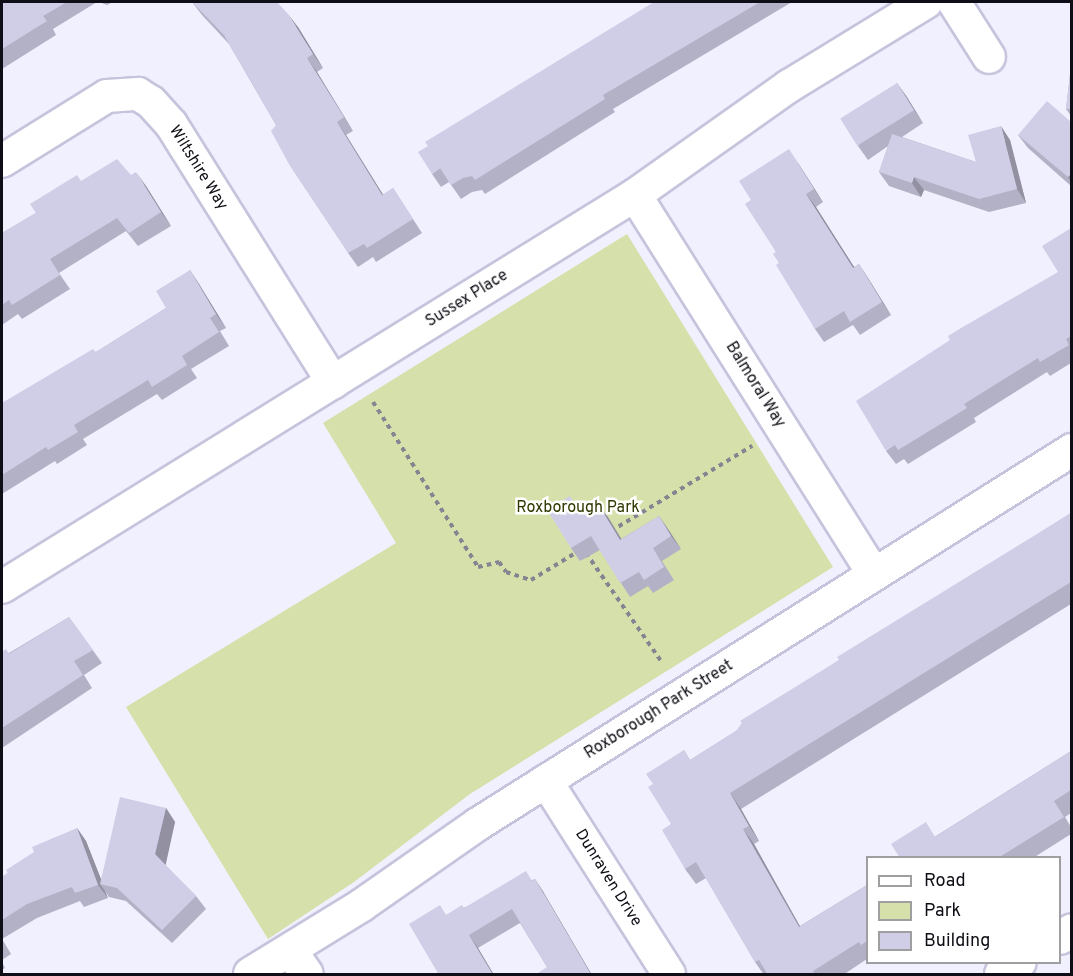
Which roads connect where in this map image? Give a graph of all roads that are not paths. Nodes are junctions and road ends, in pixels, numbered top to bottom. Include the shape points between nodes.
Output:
1 (926, 2) edge
2 (954, 2) edge
3 (989, 57) dead end
4 (2, 161) edge
5 (635, 195) junction
6 (333, 382) junction
7 (1071, 450) edge
8 (874, 574) junction
9 (2, 587) edge
10 (546, 781) junction
11 (298, 962) edge
12 (1018, 964) edge
13 (250, 975) edge
14 (669, 975) edge
15 (1001, 975) edge

1 - 5 street, Sussex Place via 789,86
2 - 3 street
4 - 6 street, Wiltshire Way via 107,96 138,94 151,102 171,124
5 - 6 street, Sussex Place
5 - 8 street, Balmoral Way
6 - 9 street, Sussex Place
7 - 8 street, Roxborough Park Street
8 - 10 street, Roxborough Park Street
10 - 11 street, Roxborough Park Street
10 - 14 street, Dunraven Drive
11 - 13 street, Roxborough Park Street
12 - 15 street

